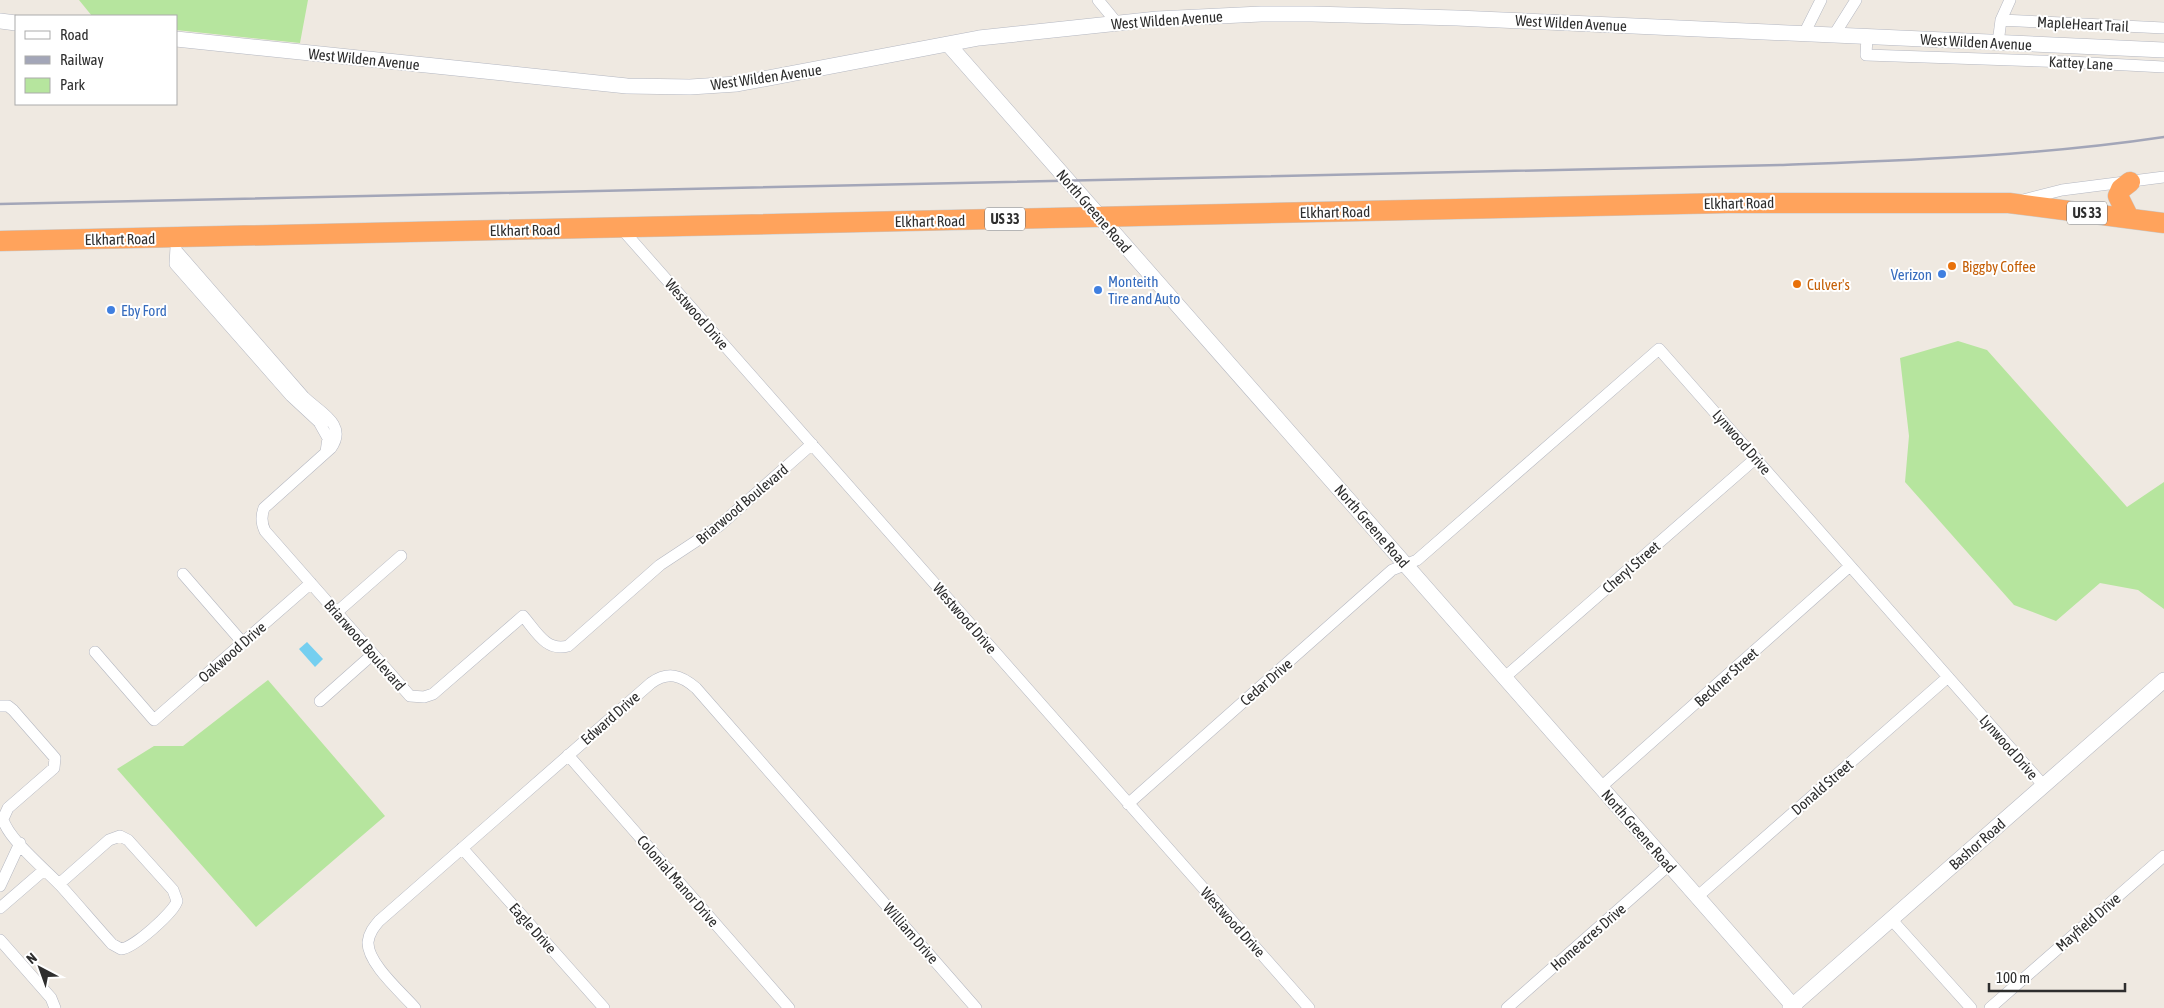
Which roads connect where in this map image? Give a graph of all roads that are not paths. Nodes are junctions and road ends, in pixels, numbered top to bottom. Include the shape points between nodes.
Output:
1 (1098, 0) edge
2 (1821, 0) edge
3 (1856, 0) edge
4 (2010, 0) edge
5 (2001, 20) junction
6 (0, 21) edge
7 (15, 23) edge
8 (1117, 23) junction
9 (2164, 28) edge
10 (1804, 34) junction
11 (1834, 35) junction
12 (1867, 37) junction
13 (178, 39) edge
14 (1998, 43) junction
15 (948, 44) junction
16 (2043, 45) junction
17 (2164, 50) edge
18 (2042, 61) junction
19 (2164, 67) edge
20 (2164, 177) edge
21 (2130, 182) junction
22 (2009, 203) junction
23 (1099, 217) junction
24 (2129, 218) junction
25 (2164, 223) edge
26 (622, 228) junction
27 (0, 241) edge
28 (176, 244) junction
29 (812, 444) junction
30 (1756, 458) junction
31 (401, 556) dead end
32 (1407, 564) junction
33 (1850, 566) junction
34 (184, 574) dead end
35 (311, 583) junction
36 (337, 612) junction
37 (243, 643) junction
38 (95, 652) dead end
39 (373, 654) junction
40 (1505, 677) junction
41 (1948, 677) junction
42 (2164, 680) edge
43 (320, 701) dead end
44 (0, 706) edge
45 (568, 755) junction
46 (2044, 786) junction
47 (1601, 787) junction
48 (1128, 804) junction
49 (20, 844) junction
50 (462, 848) junction
51 (2164, 856) edge
52 (846, 858) joint
53 (1669, 866) junction
54 (44, 870) junction
55 (59, 884) junction
56 (0, 886) edge
57 (1697, 897) junction
58 (0, 908) edge
59 (1891, 919) junction
60 (0, 940) edge
61 (1793, 1007) edge
62 (55, 1008) edge
63 (415, 1008) edge
64 (604, 1008) edge
65 (788, 1008) edge
66 (976, 1008) edge
67 (1309, 1008) edge
68 (1507, 1008) edge
69 (1971, 1008) edge
70 (1990, 1008) edge

1 - 8 street
2 - 10 street
3 - 11 street
4 - 5 street
5 - 9 street, MapleHeart Trail
5 - 14 street
6 - 7 street
8 - 10 street, West Wilden Avenue via 1166,18 1312,14
8 - 15 street, West Wilden Avenue
10 - 11 street, West Wilden Avenue
11 - 12 street, West Wilden Avenue
12 - 14 street, West Wilden Avenue
12 - 18 street, Kattey Lane via 1866,55
13 - 15 street, West Wilden Avenue via 617,85 690,87 762,80
14 - 16 street, West Wilden Avenue
15 - 23 street, North Greene Road
16 - 17 street, West Wilden Avenue
16 - 18 street
18 - 19 street, Kattey Lane
20 - 21 street
21 - 22 street via 2062,190
21 - 24 highway via 2121,188 2118,196
22 - 23 highway, Elkhart Road / US 33 via 1727,202
22 - 24 highway, US 33
23 - 26 highway, Elkhart Road / US 33
23 - 32 street, North Greene Road
24 - 25 highway, US 33
26 - 28 highway, Elkhart Road / US 33
26 - 29 street, Westwood Drive
27 - 28 highway, Elkhart Road / US 33
28 - 35 street, Briarwood Boulevard via 175,264 290,396 325,430 328,444 325,454 271,501 262,514 265,531
29 - 39 street, Briarwood Boulevard via 719,526 660,565 568,646 558,649 549,645 523,616 433,694 424,697 406,693
29 - 48 street, Westwood Drive
30 - 32 street, Lynwood Drive via 1659,349 1417,560
30 - 33 street, Lynwood Drive
30 - 40 street, Cheryl Street
31 - 36 street
32 - 40 street, North Greene Road
32 - 48 street, Cedar Drive via 1392,570
33 - 41 street, Lynwood Drive
33 - 47 street, Beckner Street
34 - 37 street
35 - 36 street, Briarwood Boulevard
35 - 37 street, Oakwood Drive
36 - 39 street, Briarwood Boulevard
37 - 38 street, Oakwood Drive via 154,720
39 - 43 street
40 - 47 street, North Greene Road
41 - 46 street, Lynwood Drive
41 - 57 street, Donald Street
42 - 46 street, Bashor Road
44 - 49 street via 13,710 55,758 54,768 4,814 4,825
45 - 50 street, Edward Drive
45 - 52 street, Edward Drive via 651,683 665,676 688,680
45 - 65 street, Colonial Manor Drive
46 - 59 street, Bashor Road
47 - 53 street, North Greene Road
48 - 67 street, Westwood Drive
49 - 54 street
49 - 56 street
50 - 63 street, Edward Drive via 371,931 368,942 374,962
50 - 64 street, Eagle Drive
51 - 70 street, Mayfield Drive
52 - 66 street, William Drive
53 - 57 street, North Greene Road
53 - 68 street, Homeacres Drive
54 - 55 street
54 - 58 street
55 - 55 street via 112,944 121,949 132,946 172,911 176,901 173,890 128,840 120,836 110,840
57 - 61 street, North Greene Road
59 - 61 street, Bashor Road
59 - 69 street
60 - 62 street via 51,998

